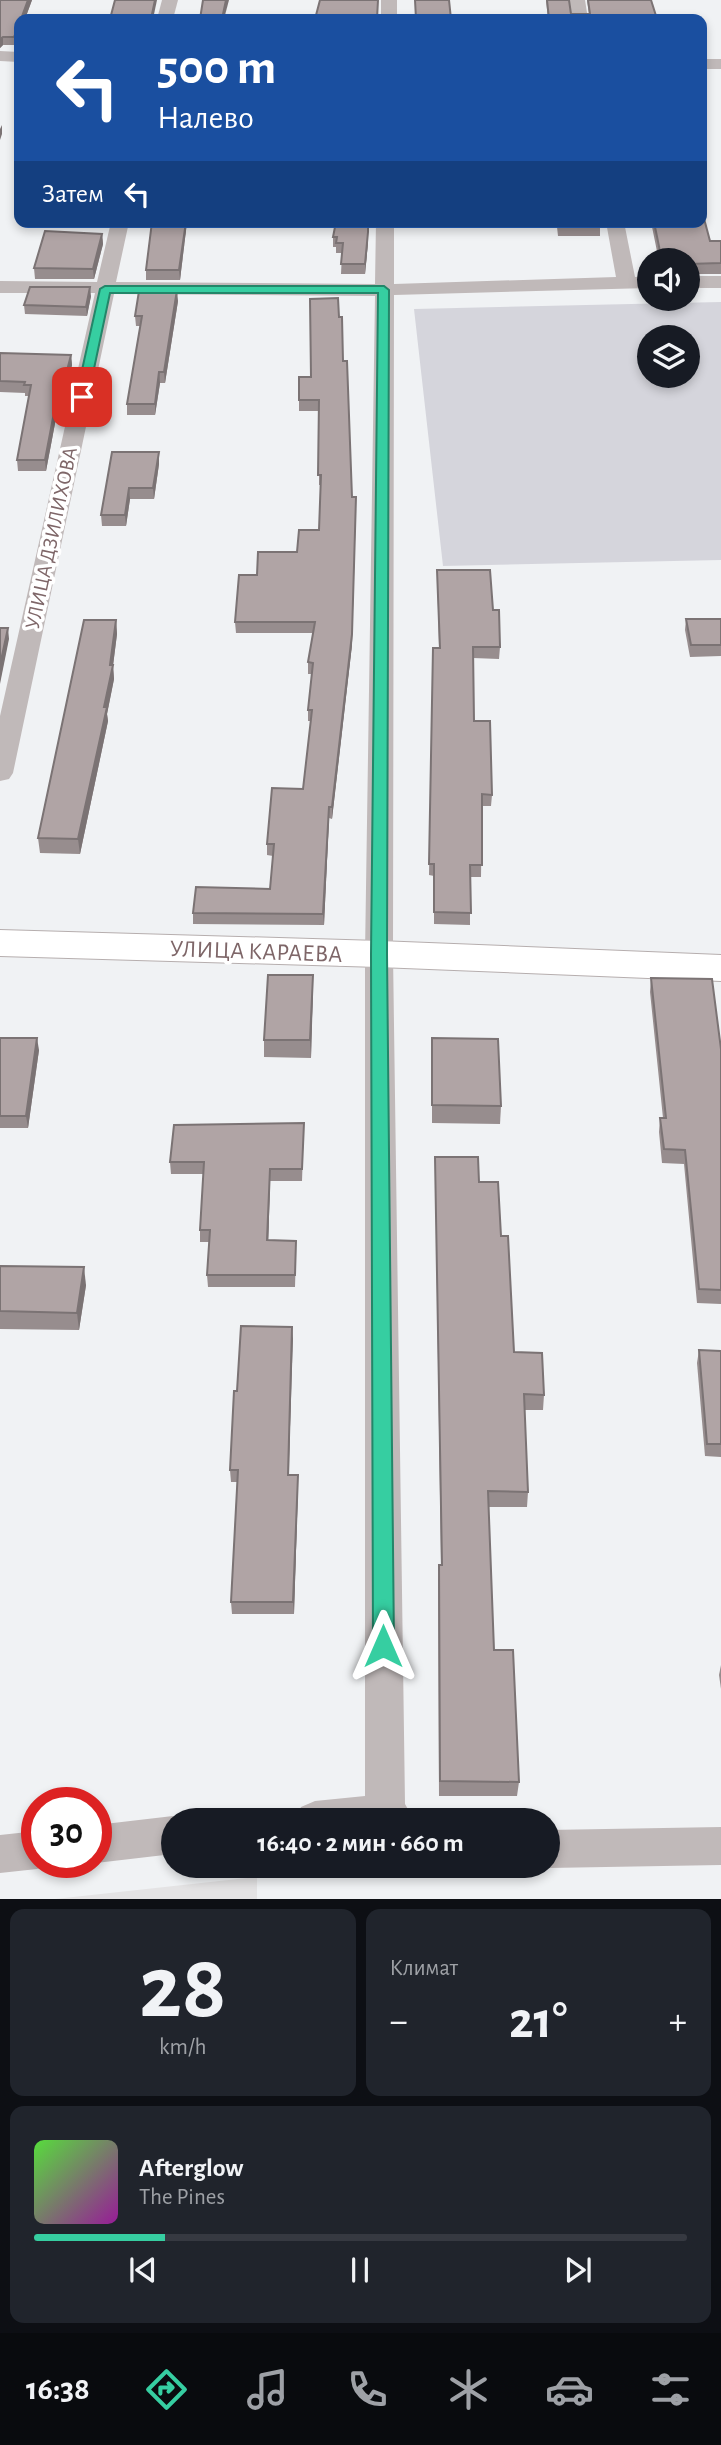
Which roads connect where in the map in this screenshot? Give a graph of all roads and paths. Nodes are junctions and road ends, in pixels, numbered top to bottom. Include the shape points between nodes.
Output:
1 (119, 228) edge
2 (386, 228) edge
3 (616, 228) edge
4 (626, 282) junction
5 (637, 282) edge
6 (700, 282) edge
7 (721, 282) edge
8 (0, 286) edge
9 (105, 289) junction
10 (384, 290) junction
11 (0, 773) edge
12 (0, 943) edge
13 (379, 954) junction
14 (721, 968) edge
15 (389, 1808) edge
16 (161, 1836) edge
17 (112, 1842) edge
18 (721, 1846) edge
19 (560, 1849) edge
20 (21, 1852) edge
21 (0, 1854) edge

1 - 9 street, УЛИЦА ДЗИЛИХОВА
2 - 10 street
3 - 4 street
4 - 5 street
4 - 10 street
6 - 7 street
8 - 9 street
9 - 10 street
9 - 11 street, УЛИЦА ДЗИЛИХОВА
10 - 13 street
12 - 13 street, УЛИЦА КАРАЕВА
13 - 14 street, УЛИЦА КАРАЕВА
13 - 15 street
16 - 17 street
18 - 19 street
20 - 21 street

